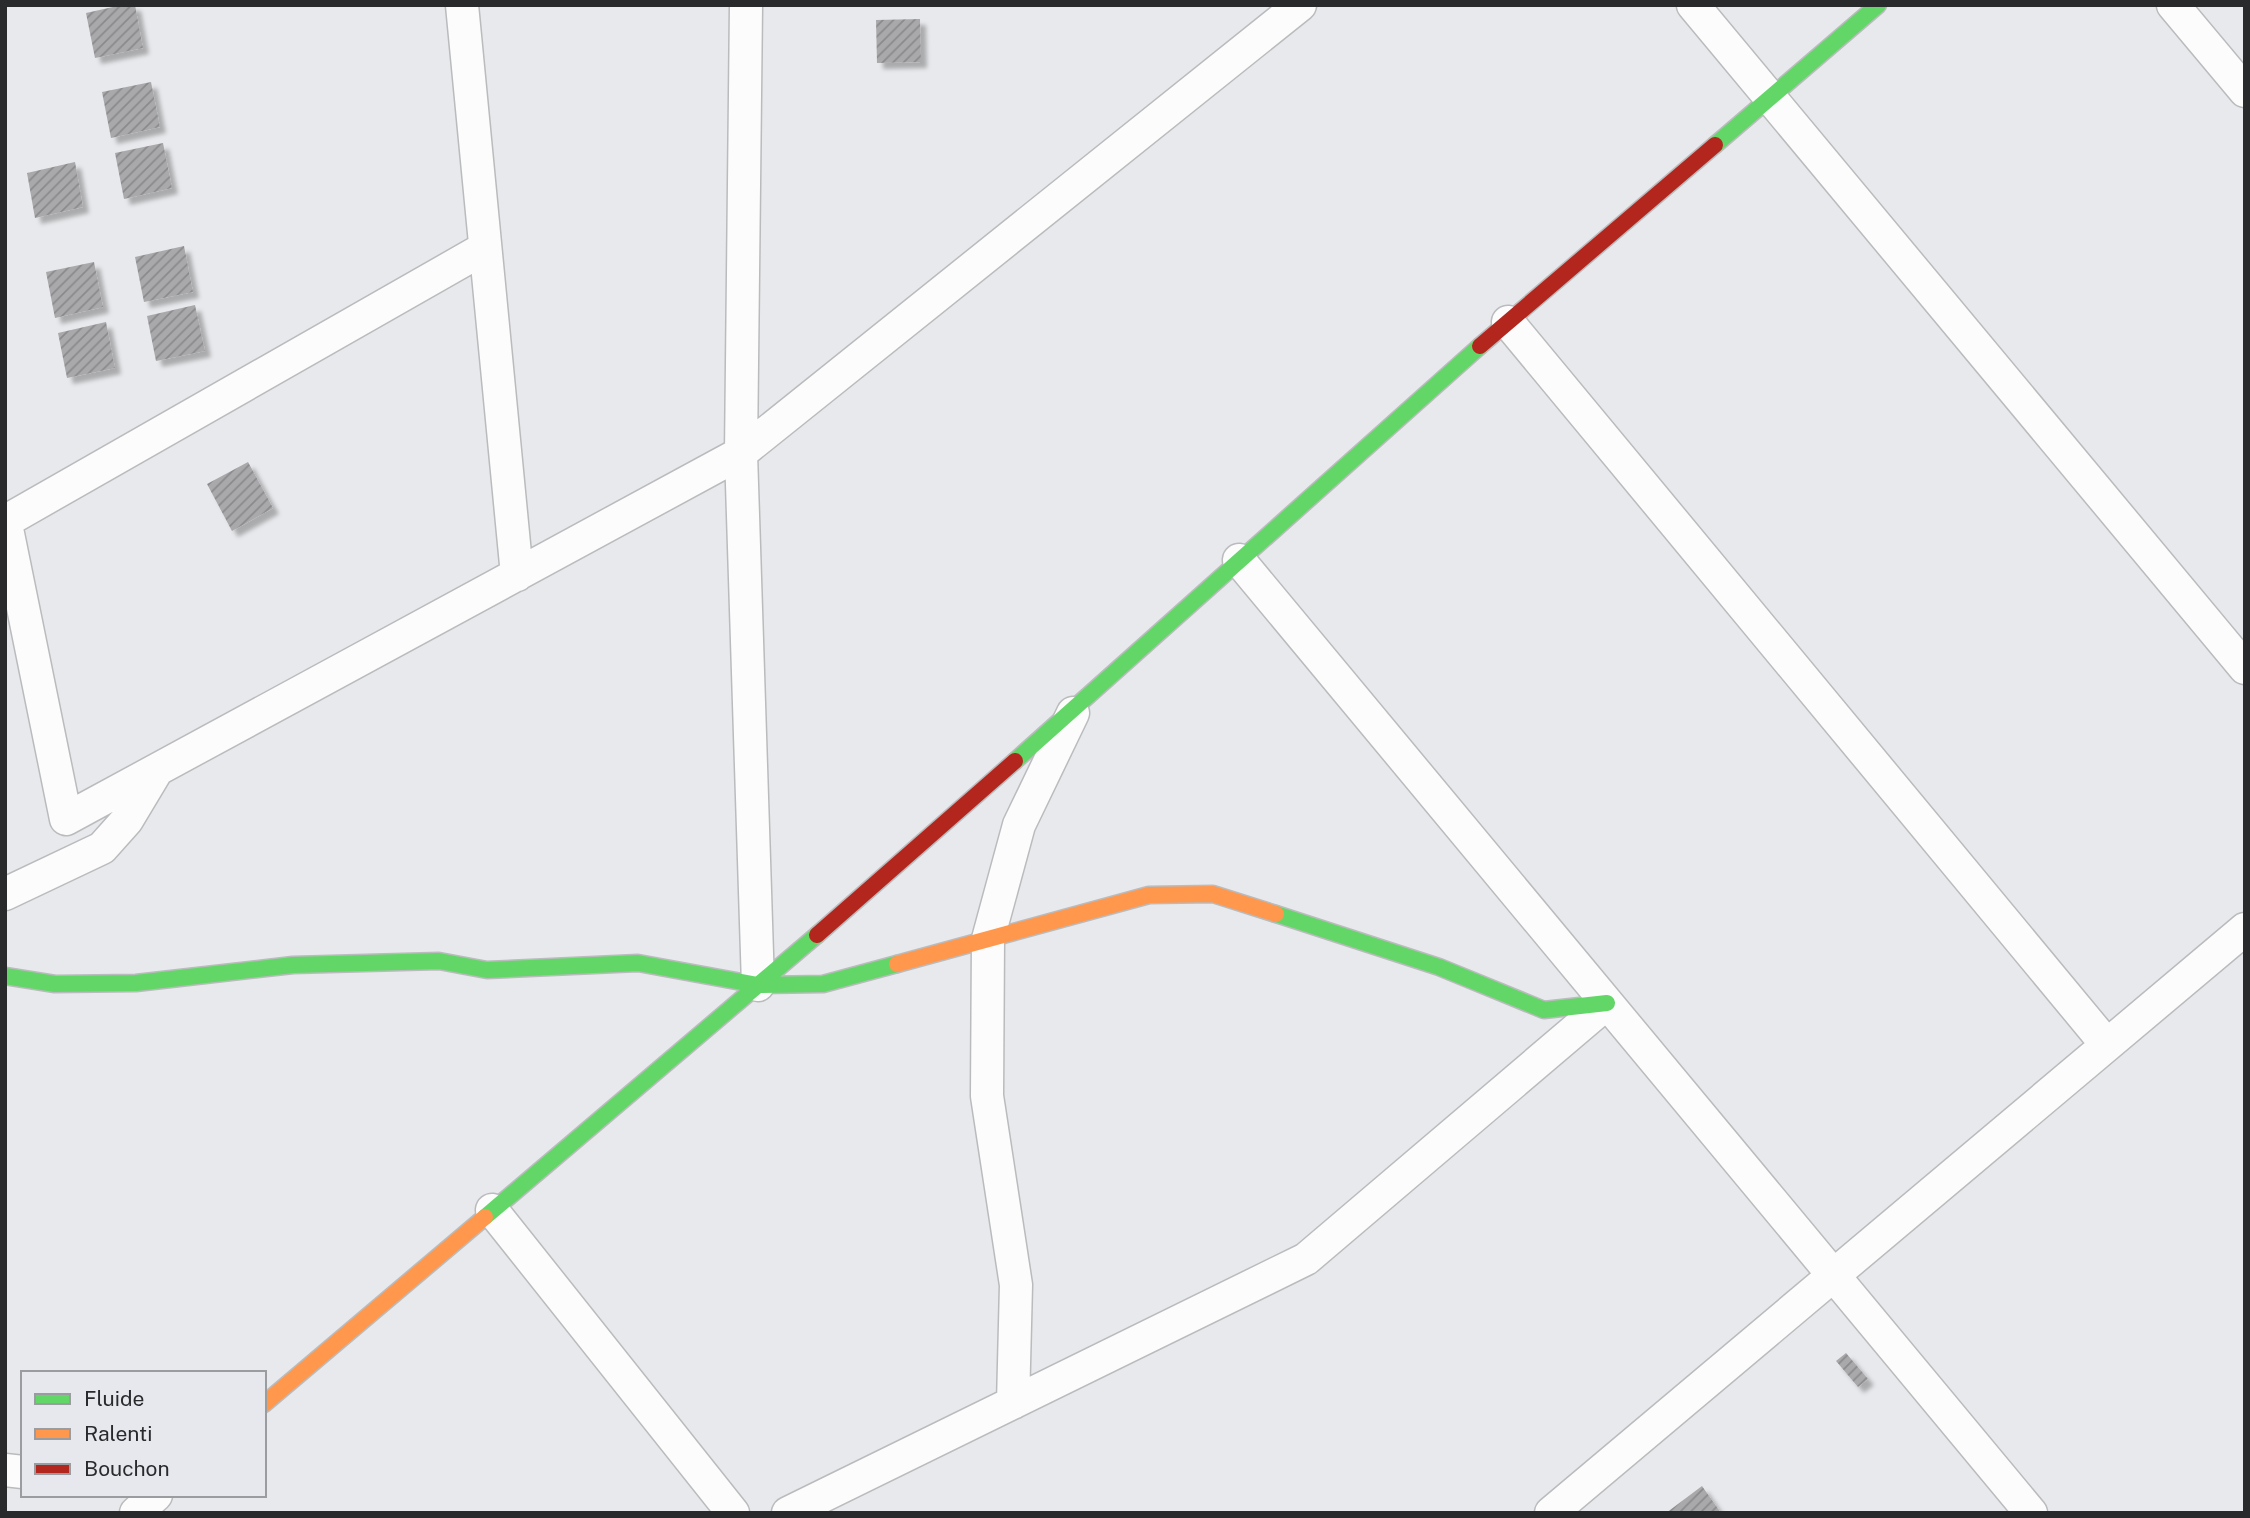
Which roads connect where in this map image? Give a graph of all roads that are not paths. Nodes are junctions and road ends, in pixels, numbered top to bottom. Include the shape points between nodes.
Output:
1 (462, 5) edge
2 (746, 5) edge
3 (1300, 5) edge
4 (1693, 5) edge
5 (1878, 5) edge
6 (2173, 5) edge
7 (2245, 91) edge
8 (1770, 98) junction
9 (485, 248) junction
10 (1508, 322) junction
11 (741, 453) junction
12 (5, 520) edge
13 (1239, 560) junction
14 (517, 575) junction
15 (2245, 668) edge
16 (1076, 706) junction
17 (158, 769) junction
18 (5, 894) edge
19 (2245, 929) edge
20 (988, 939) junction
21 (5, 976) edge
22 (758, 985) junction
23 (1607, 1003) junction
24 (2107, 1045) junction
25 (492, 1210) junction
26 (1834, 1275) junction
27 (266, 1402) edge
28 (1013, 1403) junction
29 (733, 1513) edge
30 (788, 1513) edge
31 (1551, 1513) edge
32 (2031, 1513) edge

1 - 9 street
2 - 11 street
3 - 11 street
4 - 8 street
5 - 8 street
6 - 7 street
8 - 10 street
8 - 15 street
9 - 12 street
9 - 14 street
10 - 13 street
10 - 24 street
11 - 14 street
11 - 22 street
12 - 17 street via 66,819
13 - 16 street
13 - 23 street
14 - 17 street
16 - 20 street via 1018,825
16 - 22 street
17 - 18 street via 127,820 102,848
19 - 24 street
20 - 22 street via 823,984
20 - 23 street via 1149,895 1213,894 1440,967 1544,1010
20 - 28 street via 987,1096 1016,1285
21 - 22 street via 55,984 136,983 293,965 439,961 487,970 638,963
22 - 25 street
23 - 26 street
23 - 28 street via 1306,1259
24 - 26 street
25 - 27 street
25 - 29 street
26 - 31 street
26 - 32 street
28 - 30 street

